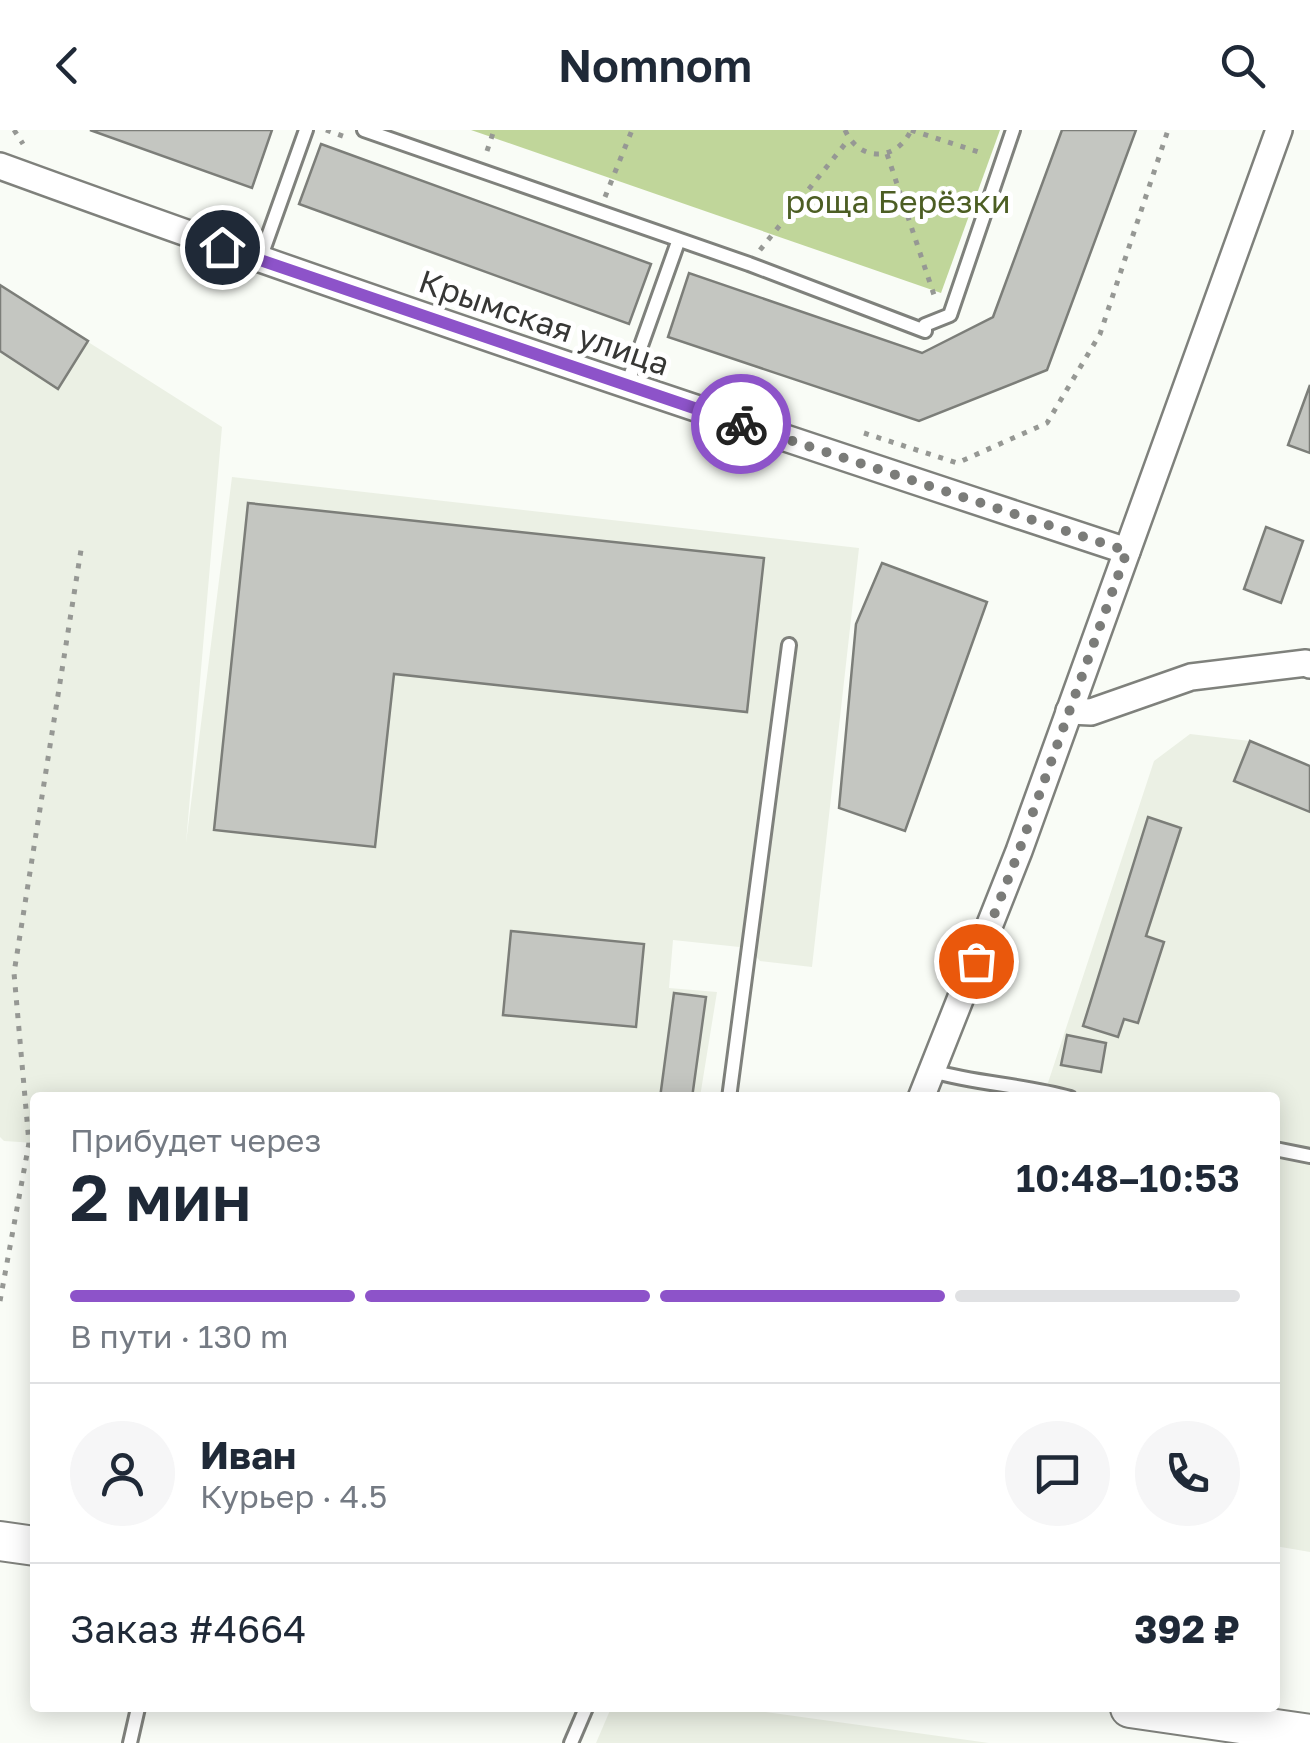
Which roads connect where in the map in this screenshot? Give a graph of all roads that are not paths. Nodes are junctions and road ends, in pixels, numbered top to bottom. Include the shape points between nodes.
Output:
1 (306, 130) edge
2 (364, 130) edge
3 (1013, 130) edge
4 (1279, 130) edge
5 (0, 166) edge
6 (678, 242) junction
7 (260, 261) junction
8 (626, 386) junction
9 (1127, 551) junction
10 (789, 645) dead end
11 (1310, 665) edge
12 (1070, 711) junction
13 (932, 1071) junction
14 (730, 1092) edge
15 (923, 1092) edge
16 (1051, 1092) edge
17 (1280, 1150) edge
18 (1310, 1156) edge
19 (0, 1541) edge
20 (30, 1545) edge
21 (137, 1712) edge
22 (584, 1712) edge
23 (1158, 1712) edge
24 (1310, 1734) edge
25 (130, 1743) edge
26 (571, 1743) edge

1 - 7 lane
2 - 6 lane
3 - 6 lane via 950,315 925,324 924,332
4 - 9 street
5 - 7 street, Крымская улица
6 - 8 lane
7 - 8 street, Крымская улица
8 - 9 street, Крымская улица
9 - 12 street
10 - 14 lane
11 - 12 street via 1191,677 1091,712
12 - 13 street
13 - 15 street
13 - 16 lane
17 - 18 lane
19 - 20 main road
21 - 25 lane
22 - 26 lane
23 - 24 main road

